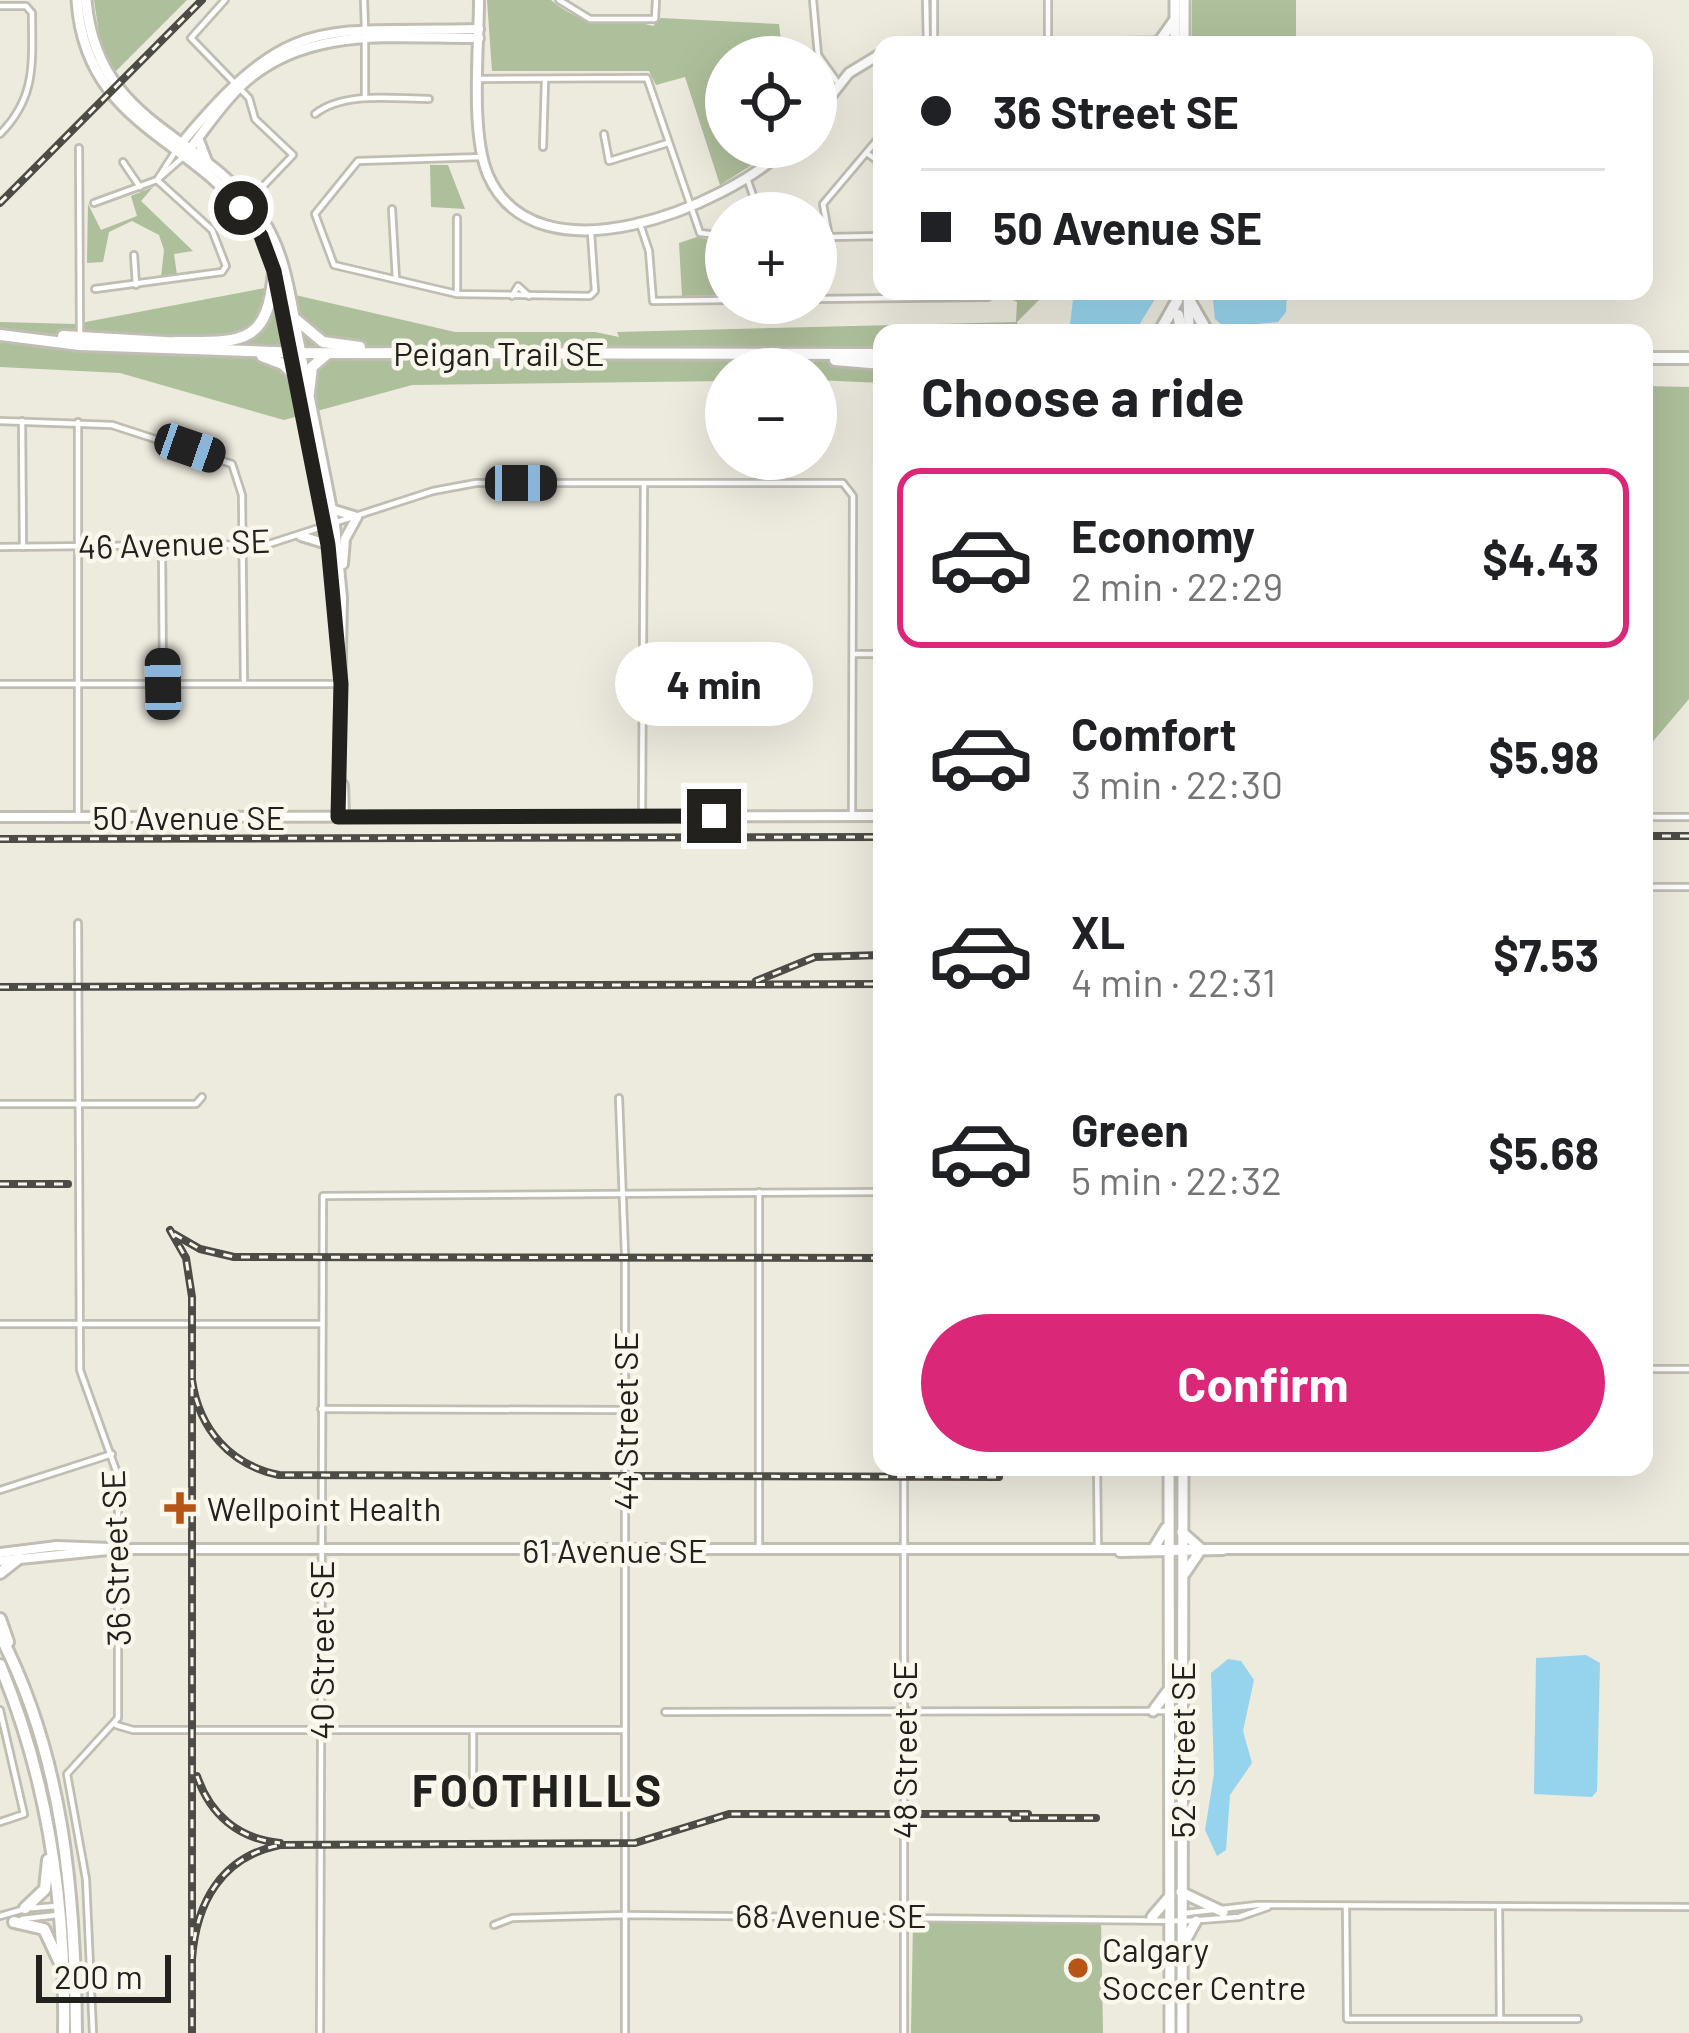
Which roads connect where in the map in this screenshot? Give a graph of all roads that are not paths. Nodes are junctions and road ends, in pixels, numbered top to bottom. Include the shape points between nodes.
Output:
1 (81, 0) edge
2 (225, 0) edge
3 (364, 0) edge
4 (479, 0) edge
5 (559, 0) edge
6 (656, 0) edge
7 (813, 0) edge
8 (930, 0) edge
9 (1048, 0) edge
10 (1180, 0) edge
11 (0, 7) edge
12 (1175, 18) junction
13 (365, 34) junction
14 (479, 34) junction
15 (930, 36) edge
16 (1048, 36) edge
17 (1163, 36) edge
18 (1178, 36) edge
19 (1180, 36) edge
20 (873, 59) edge
21 (480, 80) junction
22 (545, 80) junction
23 (839, 84) junction
24 (236, 85) junction
25 (837, 87) edge
26 (365, 99) junction
27 (429, 99) dead end
28 (315, 114) dead end
29 (0, 134) edge
30 (604, 134) dead end
31 (198, 139) junction
32 (160, 140) junction
33 (668, 143) junction
34 (544, 147) dead end
35 (873, 147) edge
36 (79, 148) dead end
37 (181, 152) junction
38 (868, 154) junction
39 (482, 157) junction
40 (873, 158) edge
41 (123, 162) dead end
42 (166, 162) junction
43 (760, 168) edge
44 (211, 170) junction
45 (747, 178) junction
46 (157, 180) junction
47 (140, 188) junction
48 (752, 192) edge
49 (248, 202) junction
50 (94, 203) dead end
51 (688, 204) junction
52 (392, 208) dead end
53 (457, 218) dead end
54 (639, 221) junction
55 (590, 232) junction
56 (705, 234) edge
57 (873, 236) edge
58 (134, 255) dead end
59 (274, 271) junction
60 (396, 279) junction
61 (136, 286) junction
62 (94, 290) dead end
63 (458, 294) junction
64 (873, 295) edge
65 (837, 298) edge
66 (705, 300) edge
67 (1182, 300) edge
68 (1178, 315) joint
69 (293, 317) junction
70 (1180, 324) edge
71 (0, 335) edge
72 (80, 341) junction
73 (170, 342) junction
74 (221, 350) junction
75 (242, 350) junction
76 (386, 352) junction
77 (296, 353) junction
78 (328, 353) junction
79 (705, 354) edge
80 (837, 354) edge
81 (873, 354) edge
82 (1653, 358) edge
83 (1689, 358) edge
84 (837, 360) edge
85 (873, 363) edge
86 (297, 378) junction
87 (308, 393) junction
88 (0, 421) edge
89 (22, 421) junction
90 (78, 422) junction
91 (644, 482) junction
92 (327, 507) junction
93 (357, 517) junction
94 (330, 526) junction
95 (312, 532) junction
96 (301, 536) junction
97 (328, 545) junction
98 (162, 546) junction
99 (242, 546) junction
100 (0, 547) edge
101 (22, 547) junction
102 (79, 547) junction
103 (341, 581) junction
104 (854, 654) junction
105 (873, 654) edge
106 (0, 684) edge
107 (78, 684) junction
108 (163, 684) junction
109 (244, 684) junction
110 (341, 684) junction
111 (341, 796) junction
112 (643, 816) junction
113 (852, 816) junction
114 (873, 816) edge
115 (0, 817) edge
116 (78, 817) junction
117 (322, 817) junction
118 (341, 817) junction
119 (370, 817) junction
120 (1653, 817) edge
121 (1689, 817) edge
122 (1653, 887) edge
123 (1689, 887) edge
124 (78, 923) dead end
125 (202, 1097) dead end
126 (619, 1098) dead end
127 (0, 1104) edge
128 (81, 1104) junction
129 (625, 1192) junction
130 (759, 1192) junction
131 (873, 1192) edge
132 (0, 1324) edge
133 (80, 1324) junction
134 (320, 1324) junction
135 (1653, 1369) edge
136 (1689, 1369) edge
137 (321, 1409) junction
138 (623, 1410) junction
139 (112, 1454) junction
140 (904, 1476) edge
141 (1097, 1476) edge
142 (1169, 1476) edge
143 (1183, 1476) edge
144 (0, 1490) edge
145 (1169, 1523) junction
146 (1182, 1532) junction
147 (1155, 1546) junction
148 (118, 1549) junction
149 (321, 1550) junction
150 (625, 1550) junction
151 (759, 1550) junction
152 (904, 1550) junction
153 (1098, 1550) junction
154 (1112, 1550) junction
155 (1169, 1550) junction
156 (1183, 1550) junction
157 (1198, 1550) junction
158 (1689, 1550) edge
159 (0, 1557) edge
160 (19, 1558) junction
161 (0, 1573) edge
162 (1183, 1578) junction
163 (0, 1619) edge
164 (1, 1637) edge
165 (6, 1661) edge
166 (1169, 1687) junction
167 (0, 1710) edge
168 (904, 1711) junction
169 (1153, 1711) junction
170 (1170, 1711) junction
171 (665, 1712) dead end
172 (116, 1725) junction
173 (322, 1730) junction
174 (473, 1730) junction
175 (624, 1730) junction
176 (473, 1804) dead end
177 (47, 1821) junction
178 (0, 1822) edge
179 (1175, 1894) junction
180 (1689, 1906) edge
181 (1268, 1907) junction
182 (1346, 1907) junction
183 (1499, 1907) junction
184 (25, 1908) junction
185 (68, 1911) junction
186 (1223, 1912) junction
187 (625, 1915) junction
188 (0, 1916) edge
189 (904, 1916) junction
190 (1152, 1917) junction
191 (1177, 1918) junction
192 (1196, 1921) junction
193 (14, 1922) junction
194 (494, 1925) dead end
195 (0, 1926) edge
196 (1181, 1947) junction
197 (64, 1996) junction
198 (1499, 2018) junction
199 (1579, 2018) dead end
200 (64, 2033) edge
201 (76, 2033) edge
202 (93, 2033) edge
203 (320, 2033) edge
204 (625, 2033) edge
205 (904, 2033) edge
206 (1170, 2033) edge
207 (1182, 2033) edge

1 - 32 main road via 91,67
1 - 37 main road via 106,75
2 - 24 street via 191,38
3 - 13 street
4 - 14 street
5 - 6 street via 590,19 655,19
7 - 23 street via 818,55
8 - 15 street
9 - 16 street
10 - 12 main road
10 - 19 main road
11 - 29 street via 31,8 32,88
12 - 17 main road
12 - 18 main road
13 - 14 street
13 - 24 street via 307,46
13 - 26 street
14 - 21 street
20 - 23 street
21 - 22 street
21 - 39 street
22 - 33 street via 646,79
22 - 34 street
23 - 25 street
24 - 31 street
24 - 37 street
24 - 49 street via 255,119 293,155
26 - 27 street
26 - 28 street
30 - 33 street via 609,161
31 - 37 street
31 - 44 main road
32 - 37 main road
32 - 42 main road
33 - 51 street
35 - 38 street
36 - 72 street
37 - 42 street
37 - 44 main road
37 - 46 street
37 - 59 main road via 241,208
38 - 40 street
38 - 57 street via 823,204 827,235
39 - 55 street via 517,212 545,227
39 - 60 street via 358,161 315,214 334,265
41 - 47 street
42 - 46 street
43 - 45 street
44 - 49 main road
45 - 48 street
45 - 51 street
46 - 47 street
46 - 61 street via 212,230 226,266
47 - 50 street
49 - 69 main road via 277,250
51 - 54 street
51 - 56 street
52 - 60 street
53 - 63 street
54 - 55 street
54 - 66 street via 653,301
55 - 63 street via 590,296
58 - 61 street
59 - 73 main road via 267,317 251,335
59 - 77 main road
60 - 63 street
61 - 62 street
64 - 65 street
67 - 68 main road
68 - 70 main road
69 - 76 main road via 323,342
69 - 77 main road
71 - 72 main road, Peigan Trail SE
72 - 73 main road, Peigan Trail SE
72 - 74 main road, Peigan Trail SE
73 - 74 main road, Peigan Trail SE
74 - 75 main road, Peigan Trail SE
75 - 77 main road, Peigan Trail SE
75 - 86 main road via 283,364
76 - 78 main road, Peigan Trail SE
76 - 79 main road, Peigan Trail SE
77 - 78 main road, Peigan Trail SE
77 - 86 street
77 - 87 street
78 - 87 main road via 312,367
80 - 81 main road, Peigan Trail SE
82 - 83 main road
84 - 85 main road, Peigan Trail SE
86 - 92 street
87 - 92 street
88 - 89 street
89 - 90 street
89 - 101 street
90 - 99 street via 146,433 232,464 242,495
90 - 102 street
91 - 93 street, 46 Avenue SE via 476,483
91 - 104 street, 46 Avenue SE via 843,483 853,496
91 - 112 street
92 - 93 street
92 - 94 street
92 - 95 street
93 - 94 street, 46 Avenue SE
93 - 103 street via 345,539
94 - 95 street, 46 Avenue SE
94 - 97 street
94 - 103 street
95 - 96 street, 46 Avenue SE
96 - 97 street
96 - 99 street, 46 Avenue SE
97 - 110 street
98 - 99 street, 46 Avenue SE
98 - 102 street, 46 Avenue SE
98 - 108 street
99 - 109 street
100 - 101 street, 46 Avenue SE
101 - 102 street, 46 Avenue SE
102 - 107 street
103 - 110 street
104 - 105 street
104 - 113 street
106 - 107 street
107 - 108 street
107 - 116 street
108 - 109 street
109 - 110 street
110 - 111 street
111 - 117 street
111 - 118 street
111 - 119 street
112 - 113 street, 50 Avenue SE
112 - 119 street, 50 Avenue SE
113 - 114 street, 50 Avenue SE
115 - 116 street, 50 Avenue SE
116 - 117 street, 50 Avenue SE
117 - 118 street, 50 Avenue SE
118 - 119 street, 50 Avenue SE
120 - 121 street
122 - 123 street
124 - 128 street, 36 Street SE
125 - 128 street
126 - 129 street, 44 Street SE
127 - 128 street
128 - 133 street, 36 Street SE
129 - 130 street
129 - 134 street, 40 Street SE via 323,1196
129 - 138 street, 44 Street SE
130 - 131 street
130 - 151 street
132 - 133 street
133 - 134 street
133 - 139 street, 36 Street SE via 85,1394
134 - 137 street, 40 Street SE
135 - 136 street
137 - 138 street
137 - 149 street, 40 Street SE
138 - 150 street, 44 Street SE
139 - 144 street
139 - 148 street, 36 Street SE
140 - 152 street, 48 Street SE
141 - 153 street
142 - 145 main road, 52 Street SE
143 - 146 main road, 52 Street SE
145 - 147 main road
145 - 155 main road, 52 Street SE
146 - 156 main road, 52 Street SE
146 - 157 main road
147 - 154 street, 61 Avenue SE
147 - 155 street, 61 Avenue SE
148 - 149 street, 61 Avenue SE
148 - 159 street, 61 Avenue SE via 57,1546
148 - 160 street, 61 Avenue SE
148 - 172 street, 36 Street SE
149 - 150 street, 61 Avenue SE
149 - 173 street, 40 Street SE
150 - 151 street, 61 Avenue SE
150 - 175 street, 44 Street SE
151 - 152 street, 61 Avenue SE
152 - 153 street, 61 Avenue SE
152 - 168 street, 48 Street SE
153 - 154 street, 61 Avenue SE
154 - 155 street, 61 Avenue SE
155 - 156 street, 61 Avenue SE
155 - 166 main road, 52 Street SE
156 - 157 street, 61 Avenue SE
156 - 162 main road, 52 Street SE
157 - 158 street, 61 Avenue SE
157 - 162 main road
159 - 160 street, 61 Avenue SE
160 - 161 main road
162 - 179 main road, 52 Street SE
163 - 165 main road
164 - 165 main road
165 - 177 main road
165 - 185 main road via 51,1774
166 - 169 main road
166 - 170 main road, 52 Street SE
167 - 178 street via 24,1814
168 - 169 street
168 - 171 street
168 - 189 street, 48 Street SE
169 - 170 street
170 - 179 main road, 52 Street SE
172 - 173 street
172 - 202 street via 67,1774 86,1879
173 - 174 street
173 - 203 street, 40 Street SE
174 - 175 street
174 - 176 street
175 - 187 street, 44 Street SE
177 - 184 main road via 48,1881
177 - 185 main road
179 - 186 main road
179 - 190 main road
179 - 191 main road, 52 Street SE
180 - 183 street, 68 Avenue SE
181 - 182 street, 68 Avenue SE
181 - 186 street, 68 Avenue SE
181 - 192 street, 68 Avenue SE
182 - 183 street, 68 Avenue SE
182 - 198 street via 1347,2019
183 - 198 street
184 - 185 street
184 - 188 street
185 - 193 street
185 - 197 main road
185 - 201 main road
186 - 191 street, 68 Avenue SE
187 - 189 street, 68 Avenue SE
187 - 194 street, 68 Avenue SE
187 - 204 street, 44 Street SE
189 - 190 street, 68 Avenue SE
189 - 205 street, 48 Street SE
190 - 191 street, 68 Avenue SE
191 - 192 street, 68 Avenue SE
191 - 196 main road, 52 Street SE
191 - 206 main road, 52 Street SE
192 - 196 main road
193 - 195 street
193 - 197 main road via 38,1924 50,1935
196 - 207 main road, 52 Street SE
197 - 200 main road
198 - 199 street

